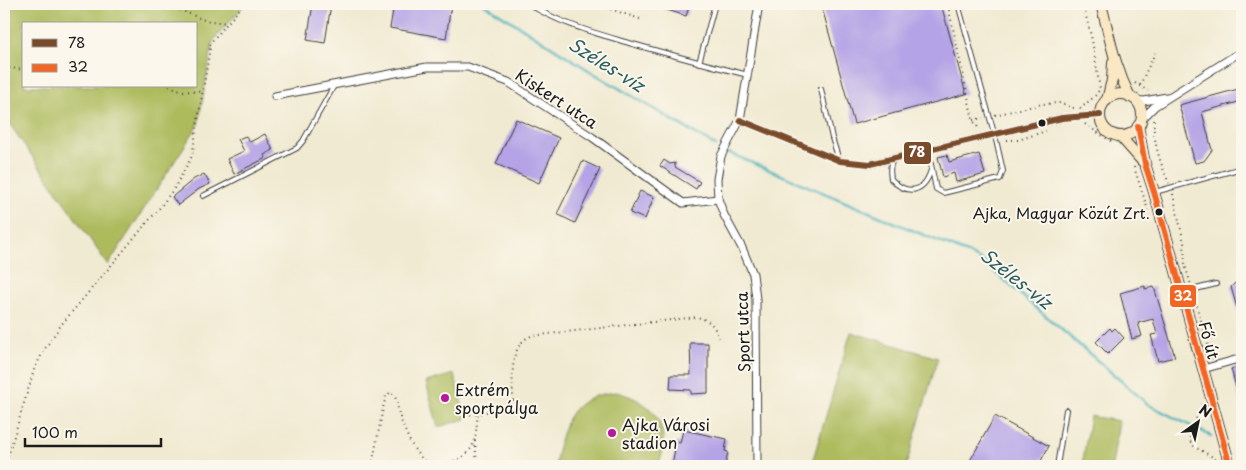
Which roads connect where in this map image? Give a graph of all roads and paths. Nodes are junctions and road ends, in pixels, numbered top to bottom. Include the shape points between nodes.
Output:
1 (166, 4) edge
2 (244, 4) edge
3 (529, 4) edge
4 (715, 4) edge
5 (759, 4) edge
6 (958, 4) edge
7 (1082, 4) edge
8 (1101, 4) edge
9 (601, 6) dead end
10 (949, 10) dead end
11 (640, 19) dead end
12 (227, 23) junction
13 (1242, 51) edge
14 (1155, 53) dead end
15 (1113, 56) junction
16 (699, 63) junction
17 (4, 67) edge
18 (22, 70) edge
19 (748, 75) junction
20 (1130, 82) dead end
21 (335, 84) junction
22 (1140, 85) junction
23 (175, 88) edge
24 (821, 89) dead end
25 (1148, 91) dead end
26 (203, 92) junction
27 (276, 96) dead end
28 (1170, 96) junction
29 (1132, 98) junction
30 (1107, 100) junction
31 (1157, 113) dead end
32 (1100, 115) junction
33 (989, 116) junction
34 (740, 120) junction
35 (973, 120) junction
36 (1140, 123) junction
37 (995, 134) junction
38 (1120, 136) junction
39 (984, 137) junction
40 (928, 150) junction
41 (896, 158) junction
42 (840, 161) junction
43 (1145, 164) junction
44 (931, 168) junction
45 (1242, 168) edge
46 (1171, 188) junction
47 (1154, 192) junction
48 (203, 196) dead end
49 (718, 200) junction
50 (1216, 284) dead end
51 (1192, 290) junction
52 (1182, 292) junction
53 (719, 338) dead end
54 (1242, 358) edge
55 (1214, 366) junction
56 (1202, 369) junction
57 (1202, 400) dead end
58 (1066, 410) dead end
59 (478, 414) junction
60 (464, 415) dead end
61 (474, 439) junction
62 (5, 466) edge
63 (372, 466) edge
64 (478, 466) edge
65 (758, 466) edge
66 (1057, 466) edge
67 (1220, 466) edge
68 (1230, 466) edge

1 - 12 path via 204,20
2 - 12 path
3 - 16 lane via 564,22
4 - 16 lane
5 - 19 street, Sport utca
6 - 33 lane
7 - 33 path via 1100,89 1095,96 1078,110 1060,104 1042,104
8 - 15 main road
9 - 11 path
10 - 35 path
12 - 26 path via 211,42
13 - 28 street
14 - 22 path
15 - 29 main road via 1121,80
15 - 30 main road
16 - 19 lane
17 - 18 path
19 - 34 street, Sport utca
20 - 22 path
21 - 27 street, Kiskert utca
21 - 48 lane via 297,148
21 - 49 street, Kiskert utca via 427,67 468,67 508,82 592,137 683,203
22 - 25 path
23 - 26 path
24 - 42 lane
26 - 62 path via 192,156 162,205 44,350 34,370
28 - 29 street via 1144,101
28 - 36 street via 1155,106
29 - 30 main road via 1116,95
29 - 36 main road via 1140,107
30 - 32 main road
31 - 46 path via 1153,121 1154,136
32 - 37 street via 1062,118
32 - 38 main road via 1106,131
33 - 35 path
33 - 37 lane
34 - 42 street
34 - 49 street, Sport utca via 721,156
35 - 39 path
36 - 38 main road via 1130,134
36 - 43 main road, Fő út
37 - 39 street
37 - 44 lane via 1003,171 1000,179 942,193 936,190
38 - 43 main road, Fő út
39 - 40 street
40 - 41 street
40 - 44 lane
41 - 42 street via 870,164
41 - 44 lane via 890,169 891,179 902,189 920,188
43 - 47 main road, Fő út
45 - 46 lane
46 - 47 lane
46 - 51 path
47 - 52 main road, Fő út
49 - 65 street, Sport utca via 753,274
50 - 51 lane
51 - 52 lane
51 - 55 path
52 - 56 main road, Fő út
53 - 59 path via 716,328 706,319 697,317 531,336 524,339 515,354 512,400 503,408
54 - 55 street
55 - 56 street
56 - 68 main road, Fő út
57 - 67 path via 1190,441 1217,460
58 - 66 lane
59 - 60 path
59 - 61 path
61 - 63 path via 470,451 446,463 431,463 420,457 411,443 392,392 386,396
61 - 64 path

